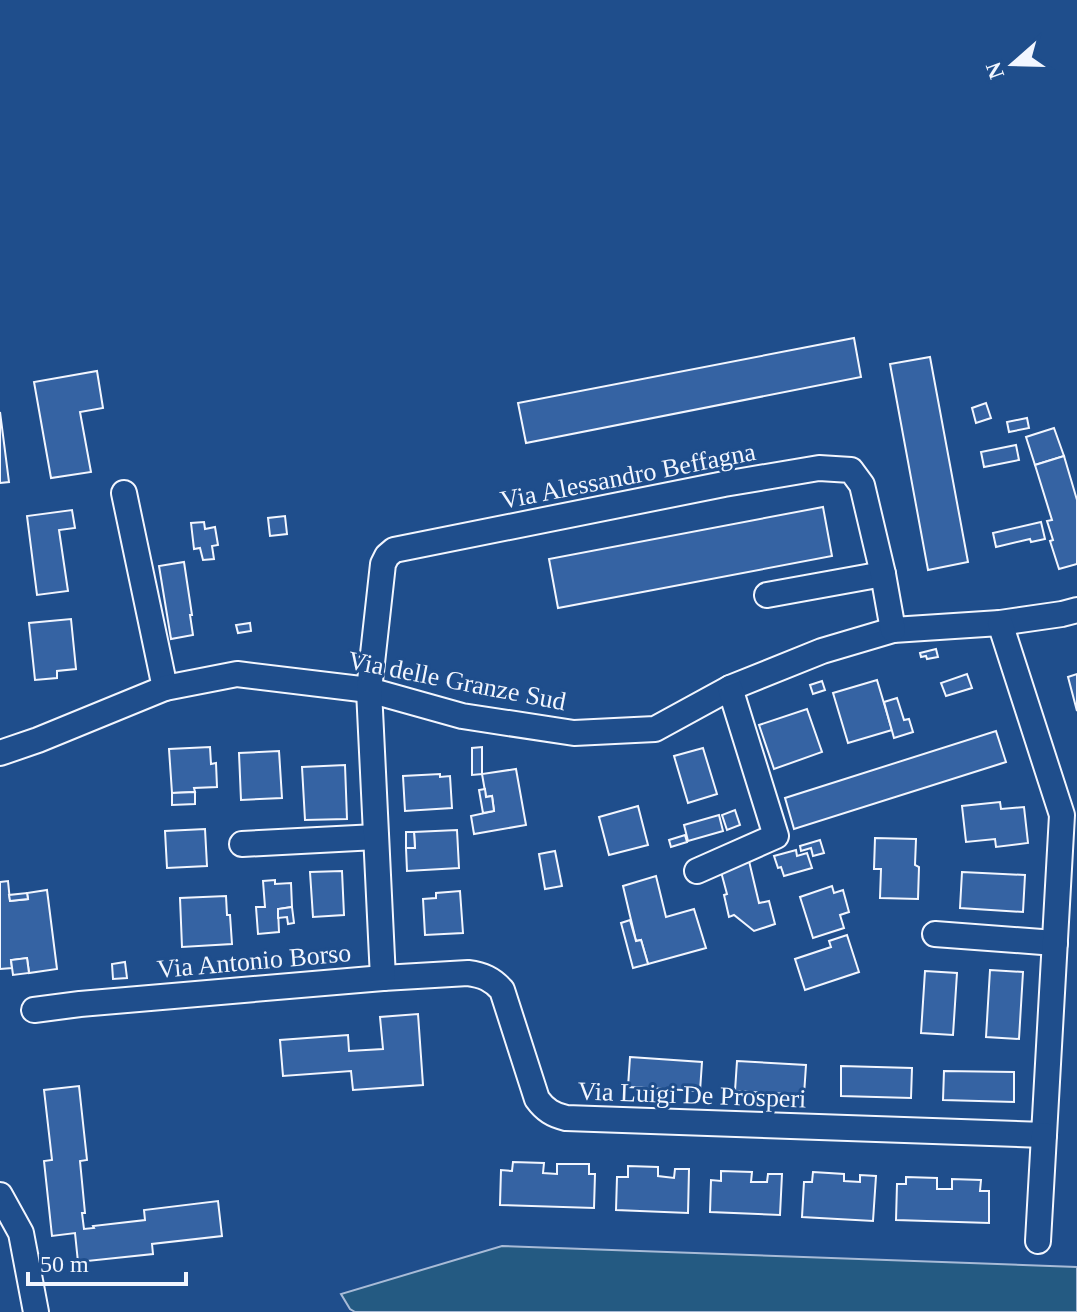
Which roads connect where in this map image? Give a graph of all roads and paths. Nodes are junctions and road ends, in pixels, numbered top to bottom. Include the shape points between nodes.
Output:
1 (124, 493) dead end
2 (883, 574) junction
3 (767, 595) dead end
4 (1077, 610) edge
5 (1000, 623) junction
6 (893, 630) junction
7 (165, 688) junction
8 (730, 688) junction
9 (369, 690) junction
10 (0, 753) edge
11 (376, 837) junction
12 (242, 844) dead end
13 (697, 871) dead end
14 (935, 934) dead end
15 (1055, 943) junction
16 (383, 978) junction
17 (34, 1010) dead end
18 (1044, 1135) junction
19 (0, 1195) edge
20 (1038, 1241) dead end
21 (36, 1312) edge

1 - 7 street
2 - 3 street
2 - 6 street, Via Alessandro Beffagna
2 - 9 street, Via Alessandro Beffagna via 862,485 851,470 819,468 394,550 383,564
4 - 5 street, Via delle Granze Sud
5 - 6 street, Via delle Granze Sud
5 - 15 street via 1062,815
6 - 8 street, Via delle Granze Sud via 822,651
7 - 9 street, Via delle Granze Sud via 237,674
7 - 10 street, Via delle Granze Sud
8 - 9 street, Via delle Granze Sud via 655,729 574,733 462,716
8 - 13 street via 776,836
9 - 11 street, Via Antonio Borso
11 - 12 street
11 - 16 street, Via Antonio Borso
14 - 15 street
15 - 18 street
16 - 17 street, Via Antonio Borso
16 - 18 street, Via Luigi De Prosperi via 468,973 493,980 502,990 537,1099 555,1116
18 - 20 street
19 - 21 street via 21,1233

